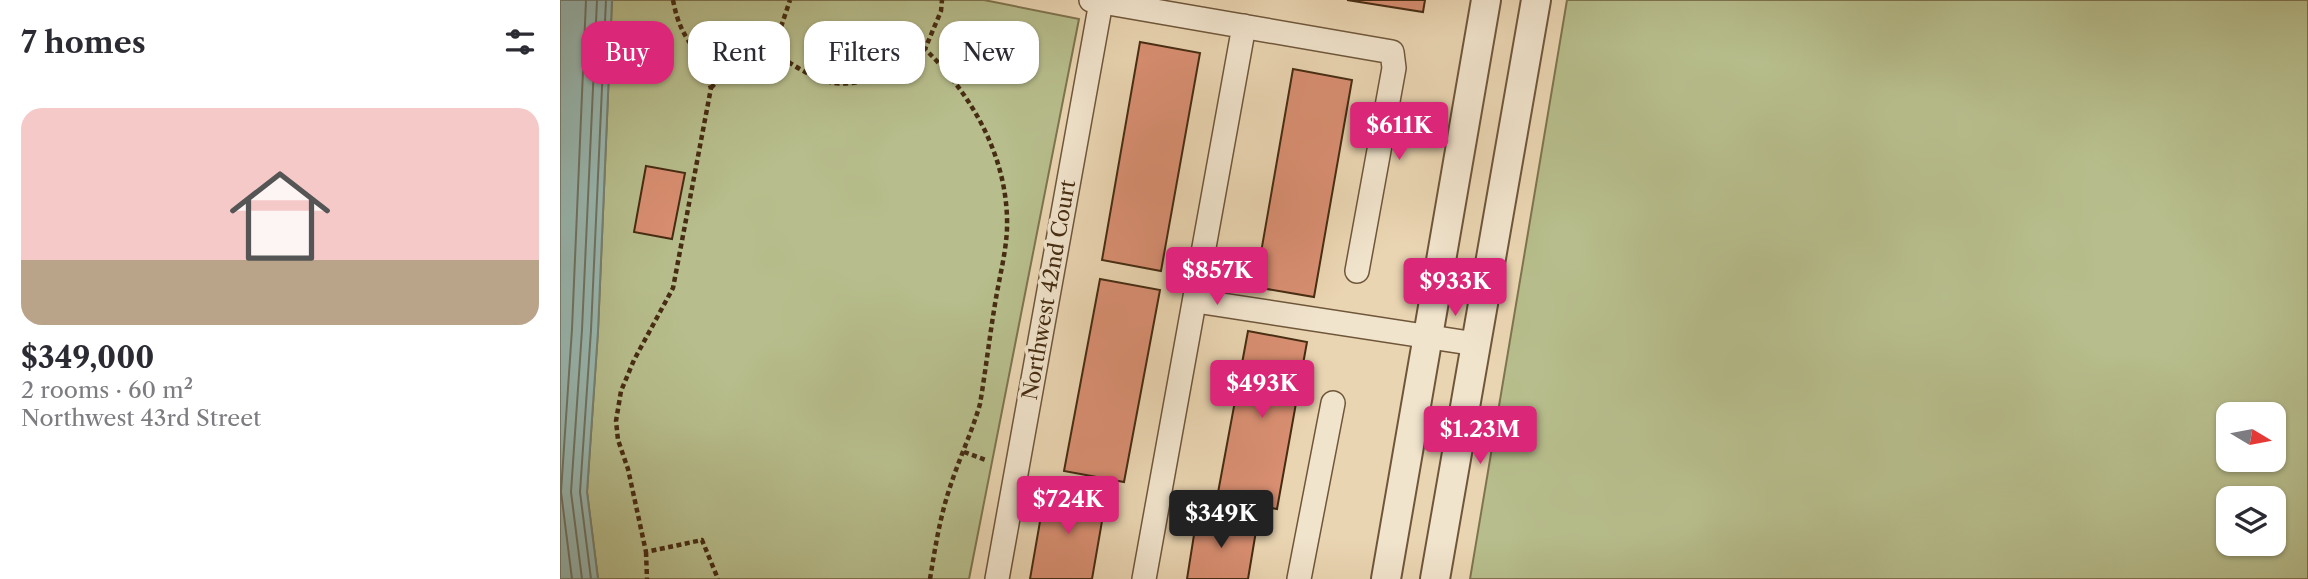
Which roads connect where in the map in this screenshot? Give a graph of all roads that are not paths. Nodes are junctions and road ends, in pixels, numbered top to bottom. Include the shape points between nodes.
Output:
1 (1486, 0) edge
2 (1536, 0) edge
3 (1096, 1) edge
4 (1244, 26) junction
5 (1357, 271) dead end
6 (1196, 301) junction
7 (1428, 336) junction
8 (1476, 344) junction
9 (1334, 403) dead end
10 (998, 579) edge
11 (1144, 579) edge
12 (1299, 579) edge
13 (1386, 579) edge
14 (1435, 579) edge

1 - 7 street
2 - 8 street
3 - 4 street
3 - 10 street, Northwest 42nd Court
4 - 5 street via 1392,52 1394,68
4 - 6 street
6 - 7 street
6 - 11 street
7 - 8 street
7 - 13 street
8 - 14 street
9 - 12 street

